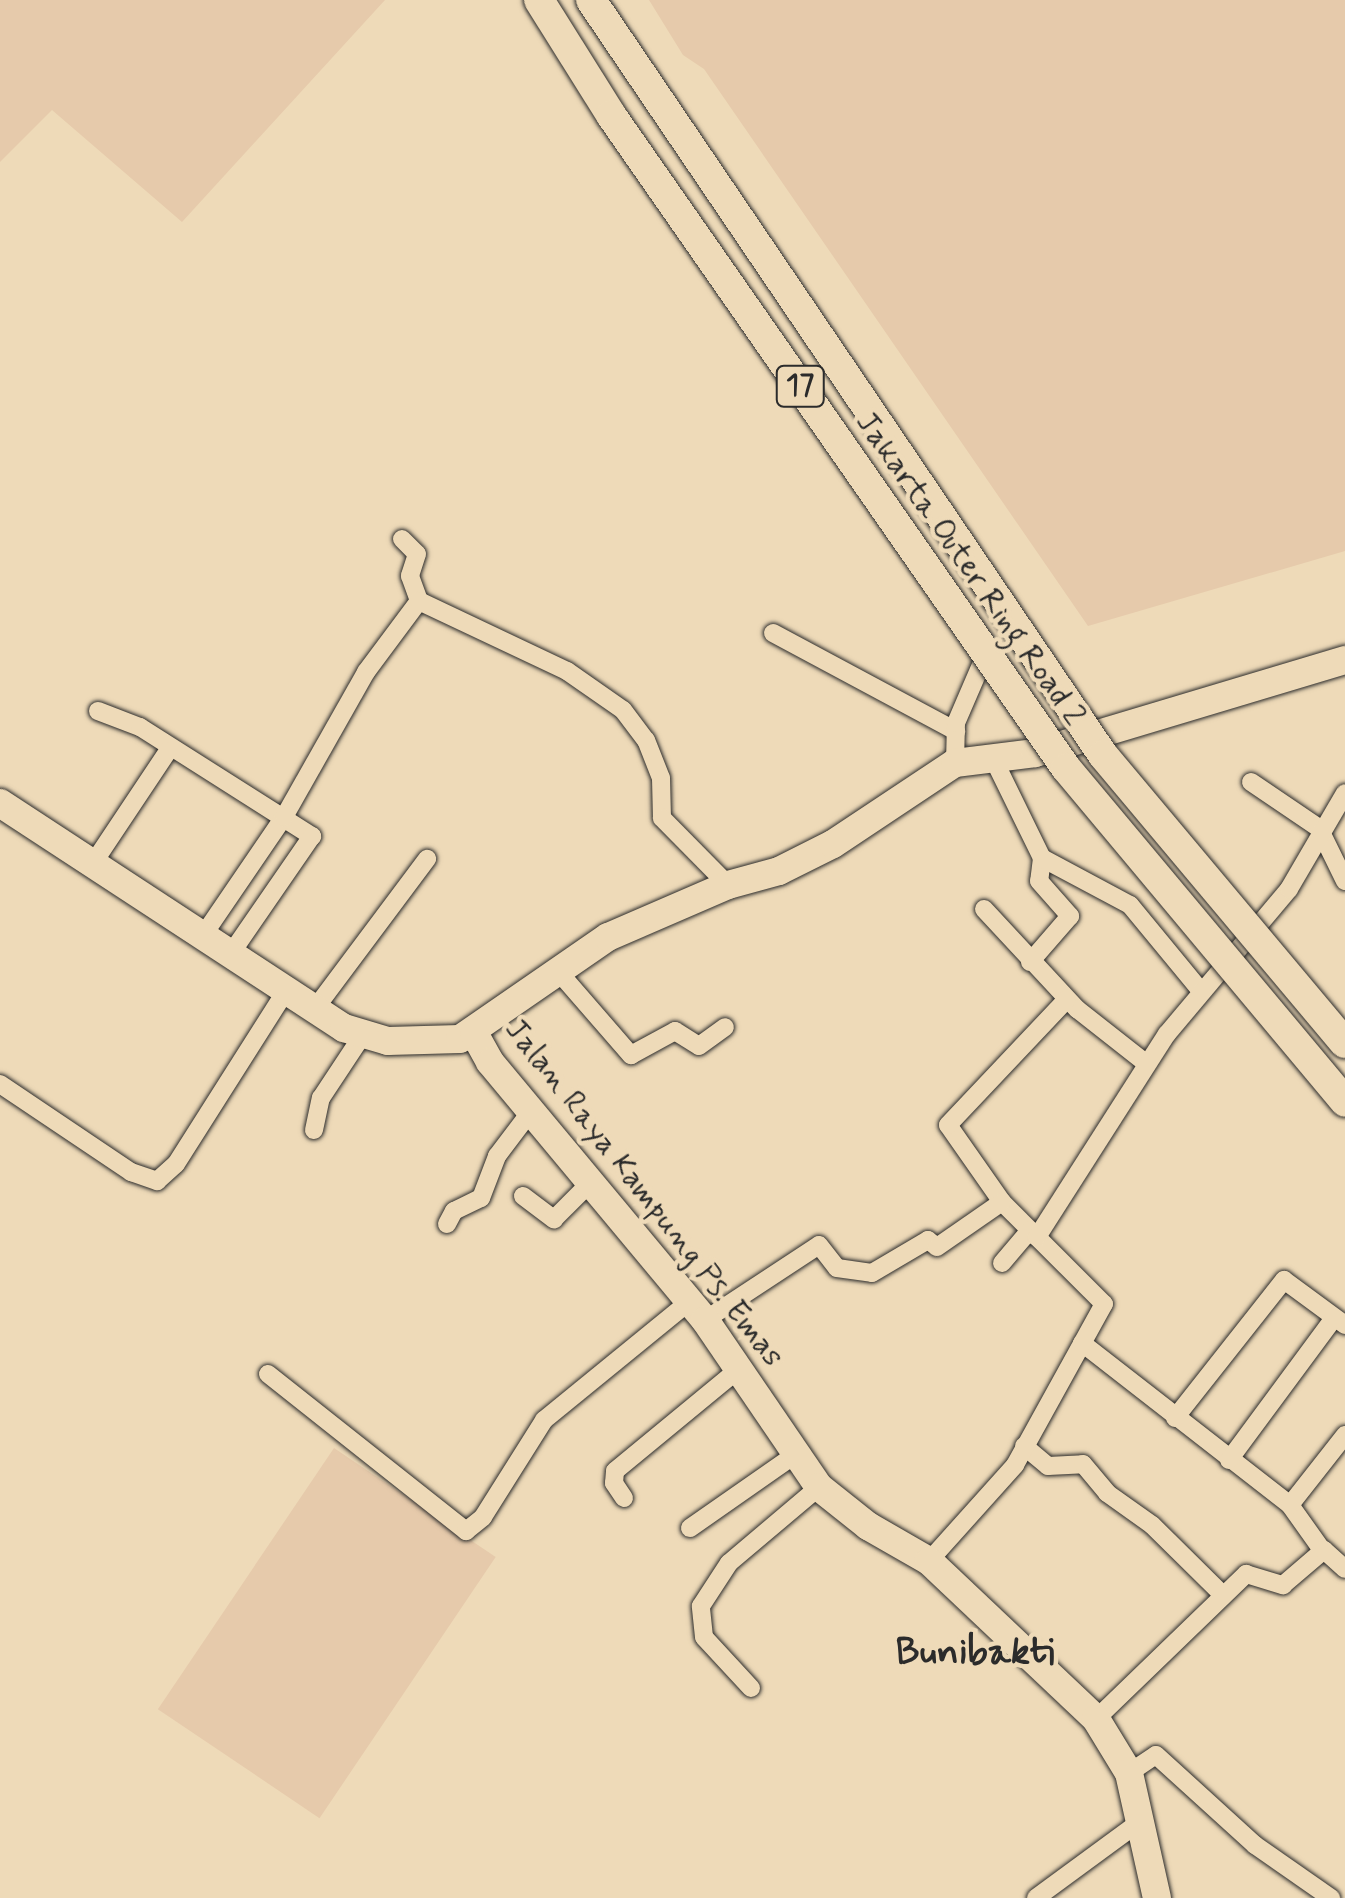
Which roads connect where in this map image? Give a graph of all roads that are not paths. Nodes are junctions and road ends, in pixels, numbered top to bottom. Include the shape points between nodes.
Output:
1 (539, 0) edge
2 (591, 0) edge
3 (402, 539) dead end
4 (419, 601) junction
5 (773, 633) dead end
6 (1345, 660) edge
7 (981, 665) dead end
8 (98, 711) dead end
9 (956, 731) junction
10 (168, 751) junction
11 (992, 756) junction
12 (956, 762) junction
13 (1251, 782) dead end
14 (1345, 793) edge
15 (0, 803) edge
16 (284, 816) junction
17 (1319, 828) junction
18 (1042, 858) junction
19 (427, 860) dead end
20 (92, 865) junction
21 (1345, 881) edge
22 (728, 884) junction
23 (984, 909) dead end
24 (202, 937) junction
25 (230, 955) junction
26 (1030, 962) junction
27 (557, 970) junction
28 (1200, 990) junction
29 (284, 992) junction
30 (1067, 998) junction
31 (314, 1010) junction
32 (726, 1027) dead end
33 (474, 1034) junction
34 (362, 1036) junction
35 (1345, 1043) edge
36 (1147, 1064) junction
37 (0, 1084) edge
38 (1345, 1102) edge
39 (531, 1112) junction
40 (314, 1130) dead end
41 (593, 1180) junction
42 (523, 1196) dead end
43 (1002, 1202) junction
44 (447, 1224) dead end
45 (1033, 1233) junction
46 (1002, 1263) dead end
47 (698, 1310) junction
48 (1340, 1322) edge
49 (1082, 1343) junction
50 (740, 1368) junction
51 (268, 1374) dead end
52 (1175, 1418) junction
53 (1345, 1435) edge
54 (1024, 1446) junction
55 (796, 1454) junction
56 (1230, 1460) junction
57 (819, 1486) junction
58 (624, 1498) dead end
59 (1290, 1505) junction
60 (690, 1528) dead end
61 (1322, 1550) junction
62 (929, 1561) junction
63 (1343, 1562) edge
64 (1222, 1594) junction
65 (751, 1688) dead end
66 (1096, 1718) junction
67 (1129, 1773) junction
68 (1142, 1820) junction
69 (1036, 1898) edge
70 (1157, 1898) edge
71 (1331, 1898) edge

1 - 38 highway, Jakarta Outer Ring Road 2 / 17, bridge via 611,115 1066,768
2 - 35 highway, Jakarta Outer Ring Road 2 / 17, bridge via 1103,755
3 - 4 street via 417,554 410,576
4 - 16 street via 366,672
4 - 22 street via 567,671 623,710 646,740 661,778 662,818
5 - 9 street
6 - 11 main road via 1035,753
7 - 9 street via 965,690
8 - 10 street via 140,728
9 - 12 street
10 - 16 street
10 - 20 street
11 - 12 main road
11 - 18 street
12 - 22 main road via 834,844 778,872
13 - 17 street
14 - 17 street
15 - 20 main road, Jalan Raya Kampung Ps. Emas
16 - 24 street
16 - 25 street via 312,840
17 - 21 street
17 - 28 street via 1289,889
18 - 26 street via 1040,880 1070,916
18 - 28 street via 1130,905
19 - 31 street
20 - 24 main road, Jalan Raya Kampung Ps. Emas
22 - 27 main road via 608,937
23 - 26 street
24 - 25 main road, Jalan Raya Kampung Ps. Emas
25 - 29 main road, Jalan Raya Kampung Ps. Emas
26 - 30 street
27 - 32 street via 631,1055 674,1030 699,1046
27 - 33 main road
28 - 36 street
29 - 31 main road, Jalan Raya Kampung Ps. Emas
29 - 37 street via 176,1164 157,1181 130,1172
30 - 36 street
30 - 43 street via 948,1125
31 - 34 main road, Jalan Raya Kampung Ps. Emas
33 - 34 main road, Jalan Raya Kampung Ps. Emas via 430,1041
33 - 39 main road, Jalan Raya Kampung Ps. Emas
34 - 40 street via 321,1098
36 - 45 street
39 - 41 main road, Jalan Raya Kampung Ps. Emas
39 - 44 street via 498,1156 481,1198 454,1211
41 - 42 street via 554,1219
41 - 47 main road, Jalan Raya Kampung Ps. Emas
43 - 45 street
43 - 47 street via 937,1247 928,1240 872,1274 837,1268 819,1245
45 - 46 street
45 - 49 street via 1100,1295 1104,1304
47 - 50 main road, Jalan Raya Kampung Ps. Emas
47 - 51 street via 544,1420 484,1516 466,1531
48 - 52 street via 1284,1280
48 - 56 street
49 - 52 street
49 - 54 street
50 - 55 main road, Jalan Raya Kampung Ps. Emas
50 - 58 street via 615,1470
52 - 56 street
53 - 59 street
54 - 62 street via 994,1495
54 - 64 street via 1048,1466 1083,1464
55 - 57 main road, Jalan Raya Kampung Ps. Emas
55 - 60 street
56 - 59 street
57 - 62 main road, Jalan Raya Kampung Ps. Emas via 868,1526
57 - 65 street via 729,1564 701,1606 704,1637
59 - 61 street
61 - 63 street
61 - 64 street via 1283,1585 1246,1574
62 - 66 main road, Jalan Raya Kampung Ps. Emas
64 - 66 street
66 - 67 main road, Jalan Raya Kampung Ps. Emas
67 - 68 main road, Jalan Raya Kampung Ps. Emas
67 - 71 street via 1156,1755 1255,1844
68 - 69 street
68 - 70 main road, Jalan Raya Kampung Ps. Emas

